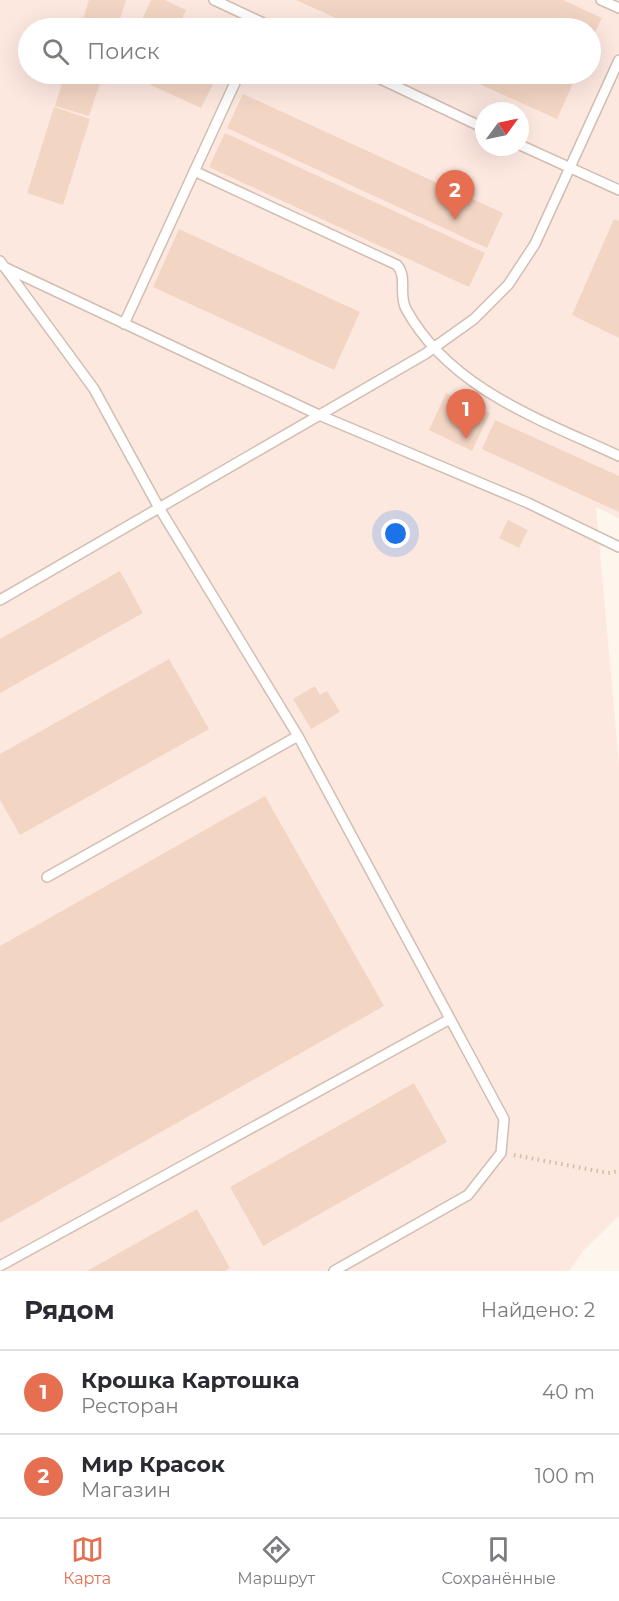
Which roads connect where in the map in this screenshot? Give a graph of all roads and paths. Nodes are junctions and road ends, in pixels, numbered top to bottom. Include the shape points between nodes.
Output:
1 (214, 0) edge
2 (601, 0) edge
3 (619, 8) edge
4 (247, 18) edge
5 (619, 60) edge
6 (234, 84) edge
7 (391, 84) edge
8 (475, 124) edge
9 (529, 148) edge
10 (568, 168) junction
11 (194, 171) junction
12 (619, 190) edge
13 (1, 264) edge
14 (124, 324) junction
15 (435, 347) junction
16 (319, 415) junction
17 (619, 456) edge
18 (158, 506) junction
19 (619, 547) edge
20 (0, 600) edge
21 (298, 736) junction
22 (47, 878) dead end
23 (450, 1019) junction
24 (501, 1153) junction
25 (619, 1171) edge
26 (0, 1266) edge
27 (334, 1271) edge

1 - 4 lane
2 - 3 lane
5 - 10 lane
6 - 11 lane
7 - 8 lane
9 - 10 lane
10 - 12 lane
10 - 15 lane via 535,244 508,285 474,319
11 - 14 lane
11 - 15 lane via 397,265 402,271 405,308
13 - 14 lane
13 - 18 lane via 94,389
14 - 16 lane
15 - 16 lane
15 - 17 lane via 498,400
16 - 18 lane
16 - 19 lane via 528,503
18 - 20 lane
18 - 21 lane
21 - 22 lane
21 - 23 lane
23 - 24 lane via 504,1119
23 - 26 lane
24 - 25 path via 608,1173
24 - 27 lane via 468,1195

